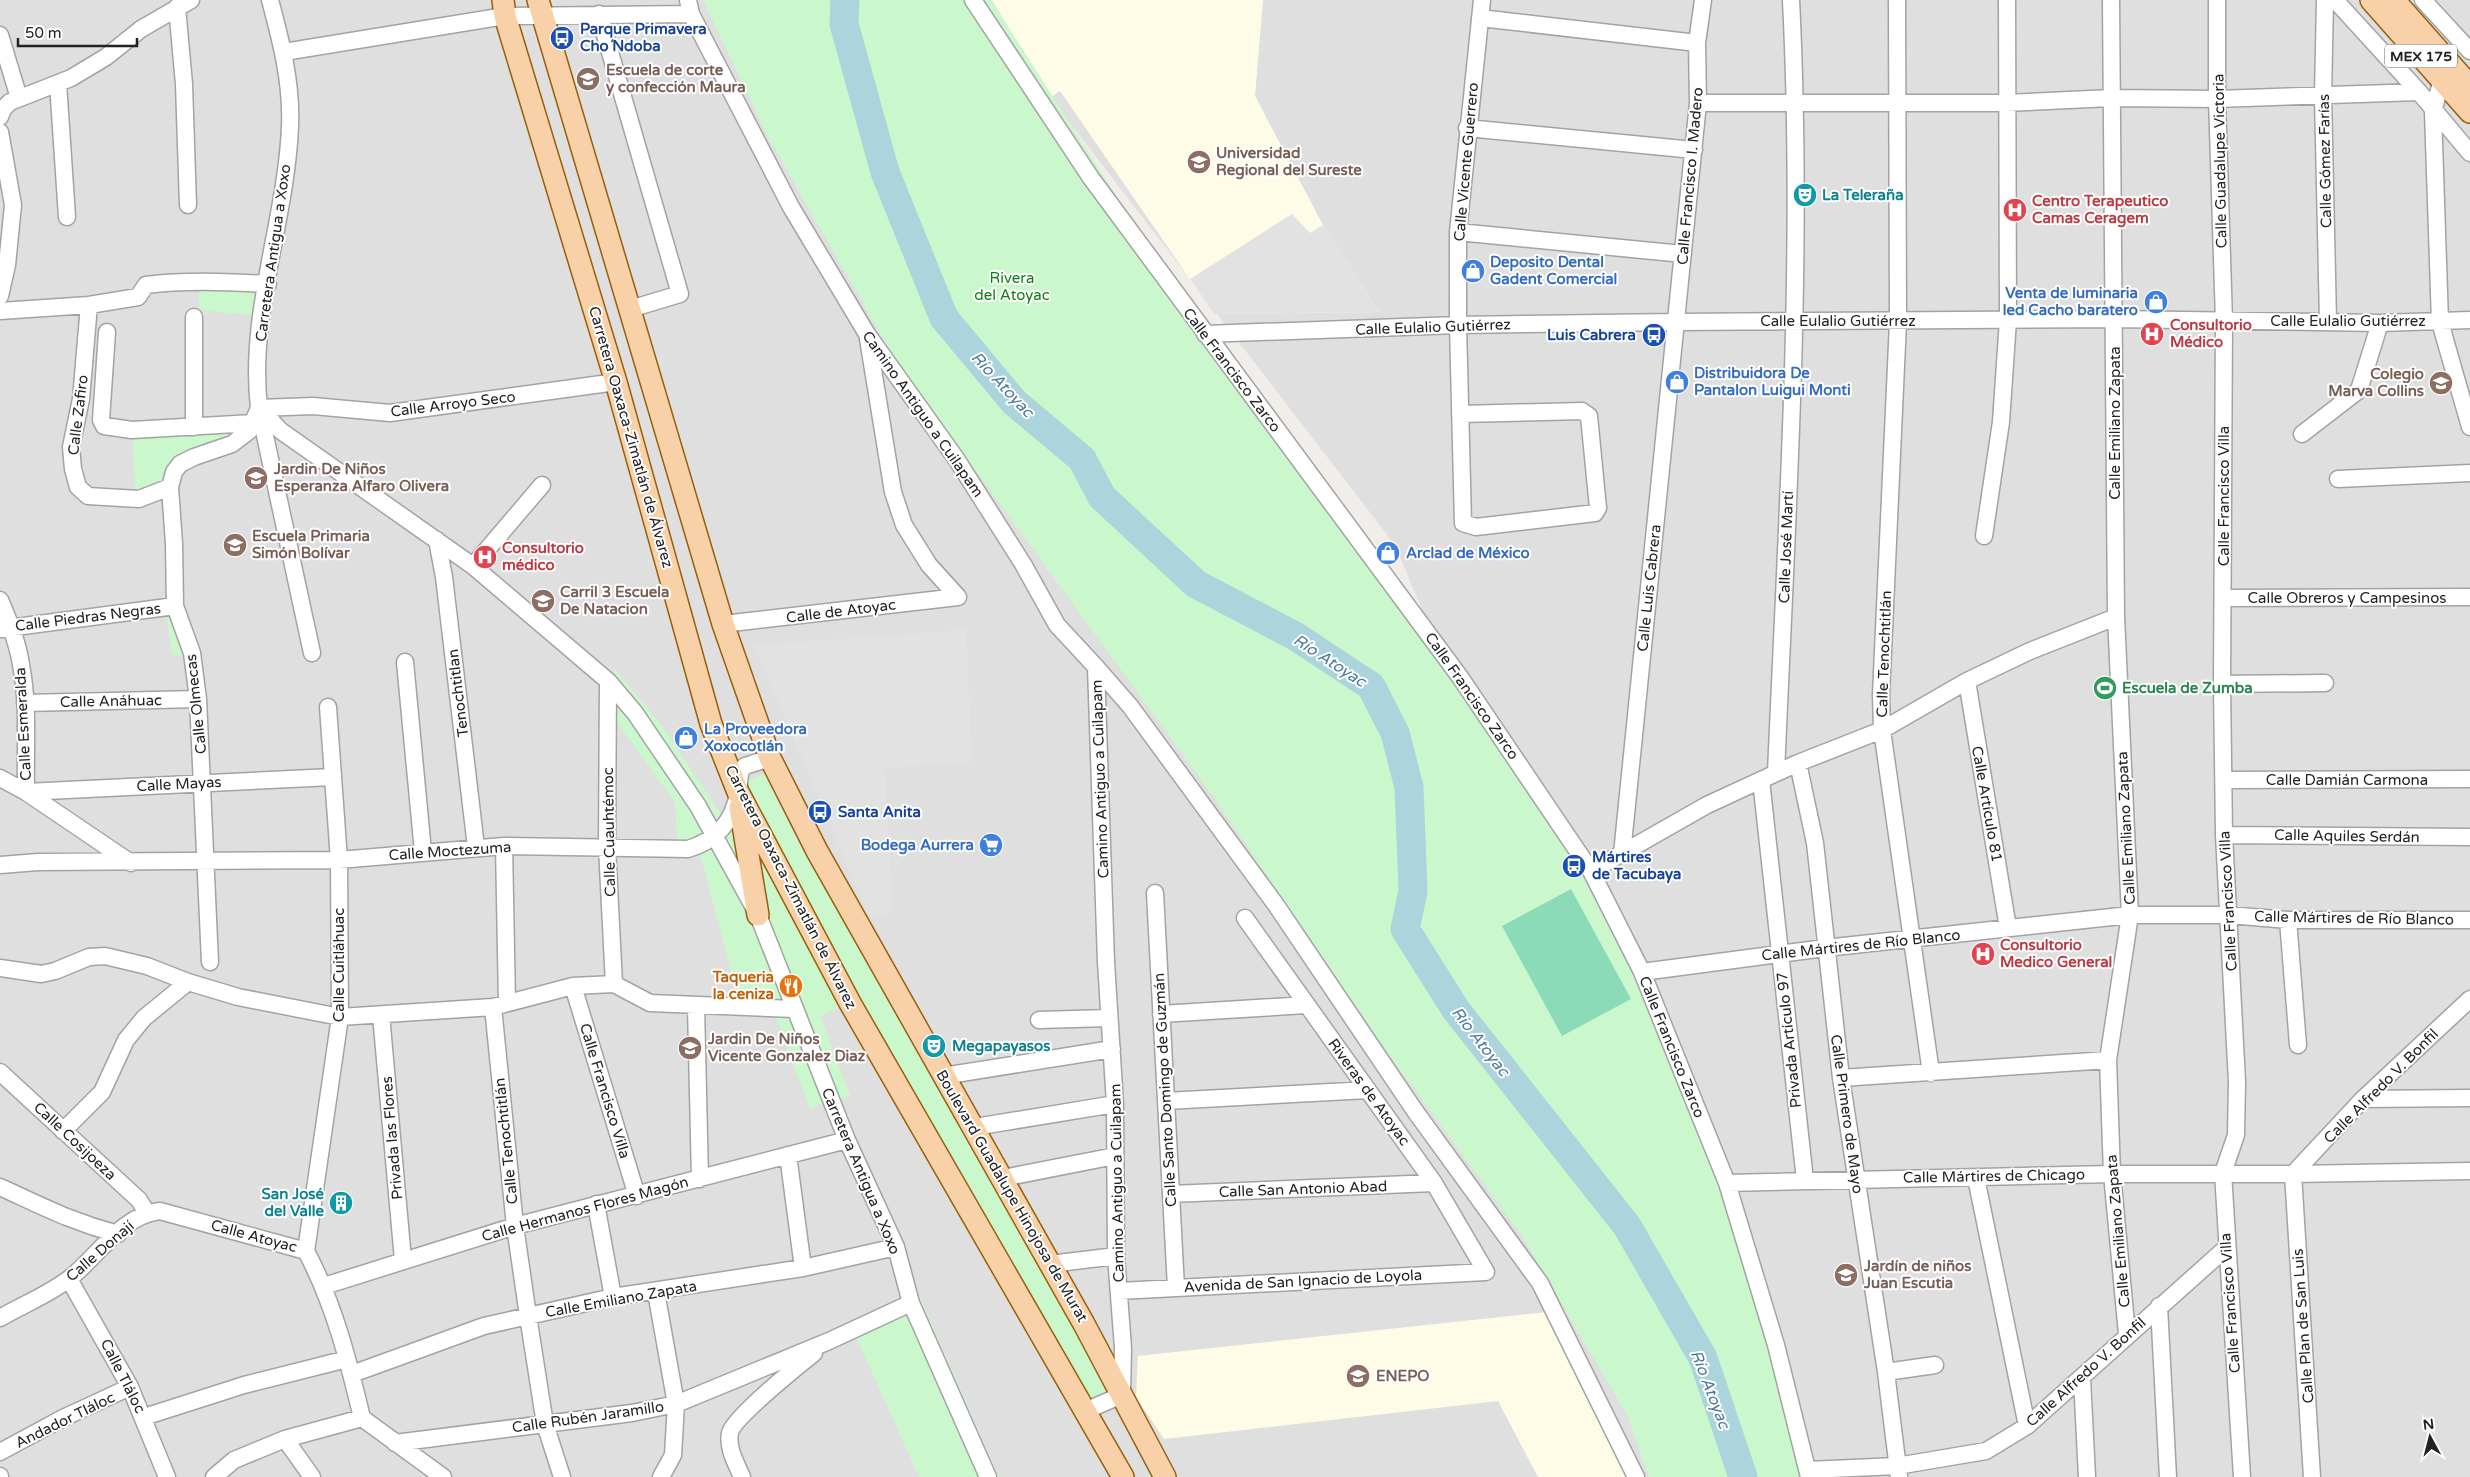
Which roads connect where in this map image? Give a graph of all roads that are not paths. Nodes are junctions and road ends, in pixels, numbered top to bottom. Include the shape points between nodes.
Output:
1 (270, 0) edge
2 (973, 0) edge
3 (1482, 0) edge
4 (1703, 0) edge
5 (1791, 0) edge
6 (1897, 0) edge
7 (2007, 0) edge
8 (2111, 0) edge
9 (2217, 0) edge
10 (2325, 0) edge
11 (2335, 0) edge
12 (2371, 0) edge
13 (2394, 0) edge
14 (2415, 0) edge
15 (2423, 0) edge
16 (184, 4) edge
17 (539, 7) edge
18 (689, 7) edge
19 (504, 8) edge
20 (599, 14) junction
21 (1480, 18) junction
22 (0, 35) edge
23 (2426, 36) junction
24 (1697, 43) junction
25 (2470, 51) edge
26 (284, 52) junction
27 (2442, 79) junction
28 (58, 83) junction
29 (2470, 86) edge
30 (2419, 92) junction
31 (2323, 96) junction
32 (19, 98) junction
33 (2111, 98) junction
34 (2218, 99) junction
35 (1897, 102) junction
36 (1698, 103) junction
37 (1796, 103) junction
38 (2006, 103) junction
39 (2433, 112) junction
40 (2470, 112) edge
41 (0, 117) edge
42 (1467, 128) junction
43 (0, 132) edge
44 (1694, 150) junction
45 (2470, 153) edge
46 (188, 205) dead end
47 (6, 206) edge
48 (67, 216) dead end
49 (1458, 232) junction
50 (1683, 254) junction
51 (268, 284) junction
52 (0, 296) edge
53 (90, 305) junction
54 (630, 309) junction
55 (0, 311) edge
56 (194, 317) dead end
57 (2114, 319) junction
58 (2008, 320) junction
59 (2470, 320) edge
60 (1795, 321) junction
61 (2224, 321) junction
62 (2328, 321) junction
63 (1675, 322) junction
64 (1898, 322) junction
65 (2440, 322) junction
66 (2380, 323) junction
67 (1458, 325) junction
68 (107, 332) dead end
69 (867, 334) junction
70 (1205, 334) junction
71 (616, 382) junction
72 (2467, 406) edge
73 (259, 408) junction
74 (1460, 414) junction
75 (253, 423) junction
76 (194, 427) junction
77 (2470, 427) edge
78 (2302, 434) dead end
79 (2470, 473) edge
80 (2338, 479) dead end
81 (542, 485) dead end
82 (170, 487) junction
83 (1984, 536) dead end
84 (437, 540) junction
85 (473, 566) junction
86 (2470, 597) edge
87 (2223, 598) junction
88 (0, 600) edge
89 (176, 606) junction
90 (2116, 617) junction
91 (724, 624) junction
92 (6, 628) edge
93 (312, 653) dead end
94 (405, 662) dead end
95 (1096, 667) junction
96 (608, 681) junction
97 (1967, 681) junction
98 (2222, 684) junction
99 (2325, 684) dead end
100 (198, 698) junction
101 (25, 702) junction
102 (328, 708) dead end
103 (1882, 730) junction
104 (770, 758) junction
105 (1798, 763) junction
106 (332, 777) junction
107 (1769, 777) junction
108 (0, 778) edge
109 (2470, 779) edge
110 (2225, 780) junction
111 (202, 782) junction
112 (26, 792) junction
113 (738, 792) junction
114 (2224, 835) junction
115 (715, 836) junction
116 (2470, 837) edge
117 (504, 846) junction
118 (476, 847) junction
119 (607, 847) junction
120 (423, 852) junction
121 (1622, 854) junction
122 (339, 860) junction
123 (207, 862) junction
124 (131, 863) junction
125 (0, 865) edge
126 (1592, 871) junction
127 (1155, 893) dead end
128 (758, 915) junction
129 (2130, 915) junction
130 (2229, 915) junction
131 (1244, 918) dead end
132 (2288, 920) junction
133 (2470, 920) edge
134 (2008, 928) junction
135 (1914, 939) junction
136 (1825, 948) junction
137 (1780, 954) junction
138 (210, 962) dead end
139 (0, 968) edge
140 (1642, 972) junction
141 (188, 982) junction
142 (614, 984) junction
143 (573, 986) junction
144 (2470, 999) edge
145 (500, 1005) junction
146 (1306, 1005) junction
147 (696, 1006) junction
148 (794, 1009) junction
149 (1161, 1014) junction
150 (381, 1015) junction
151 (340, 1017) junction
152 (1109, 1018) junction
153 (1039, 1020) dead end
154 (2298, 1045) dead end
155 (1112, 1049) junction
156 (2108, 1060) junction
157 (0, 1072) edge
158 (1931, 1074) junction
159 (944, 1076) junction
160 (1841, 1078) junction
161 (1368, 1090) junction
162 (2470, 1098) edge
163 (2363, 1099) junction
164 (1166, 1101) junction
165 (1115, 1104) junction
166 (975, 1127) junction
167 (63, 1131) junction
168 (847, 1140) junction
169 (788, 1156) junction
170 (1115, 1156) junction
171 (2470, 1171) edge
172 (2222, 1173) junction
173 (2112, 1174) junction
174 (2293, 1174) junction
175 (1004, 1178) junction
176 (1976, 1178) junction
177 (700, 1179) junction
178 (1856, 1179) junction
179 (1805, 1180) junction
180 (1434, 1183) junction
181 (1727, 1183) junction
182 (0, 1187) edge
183 (1171, 1194) junction
184 (637, 1196) junction
185 (596, 1204) junction
186 (147, 1213) junction
187 (515, 1226) junction
188 (118, 1234) junction
189 (896, 1247) junction
190 (2226, 1248) junction
191 (306, 1250) junction
192 (1116, 1256) junction
193 (403, 1260) junction
194 (1050, 1264) junction
195 (803, 1268) junction
196 (1486, 1272) joint
197 (69, 1279) junction
198 (324, 1286) junction
199 (1176, 1288) junction
200 (1119, 1291) junction
201 (656, 1292) junction
202 (613, 1297) junction
203 (911, 1302) junction
204 (2160, 1306) junction
205 (528, 1316) junction
206 (0, 1318) edge
207 (2127, 1334) junction
208 (829, 1341) junction
209 (1935, 1365) dead end
210 (350, 1366) junction
211 (1886, 1372) junction
212 (2082, 1378) junction
213 (130, 1388) junction
214 (1122, 1395) junction
215 (676, 1404) junction
216 (1085, 1411) junction
217 (144, 1417) junction
218 (362, 1418) junction
219 (545, 1424) junction
220 (2026, 1426) junction
221 (285, 1439) junction
222 (395, 1443) junction
223 (0, 1452) edge
224 (1898, 1471) edge
225 (1808, 1474) edge
226 (167, 1477) edge
227 (214, 1477) edge
228 (312, 1477) edge
229 (444, 1477) edge
230 (562, 1477) edge
231 (661, 1477) edge
232 (742, 1477) edge
233 (988, 1477) edge
234 (1123, 1477) edge
235 (1165, 1477) edge
236 (1636, 1477) edge
237 (2087, 1477) edge
238 (2168, 1477) edge
239 (2242, 1477) edge
240 (2312, 1477) edge

1 - 26 street, Carretera Antigua a Xoxo
2 - 70 street, Calle Francisco Zarco via 1091,178
3 - 21 street, Calle Vicente Guerrero
4 - 24 street, Calle Francisco I. Madero
5 - 37 street, Calle José Martí
6 - 35 street, Calle Tenochtitlán
7 - 38 street
8 - 33 street, Calle Emiliano Zapata
9 - 34 street, Calle Guadalupe Victoria
10 - 31 street, Calle Gómez Farías
11 - 30 street
12 - 27 main road, MEX 175
13 - 23 main road, MEX 175
14 - 23 street
15 - 25 street
16 - 28 street via 141,29 106,57
16 - 46 street
17 - 19 street
17 - 20 street
17 - 54 main road
18 - 20 street
18 - 69 street, Camino Antiguo a Cuilapam via 791,207
19 - 26 street
19 - 71 main road, Carretera Oaxaca-Zimatlán de Álvarez
20 - 54 street via 680,294
21 - 24 street
21 - 42 street, Calle Vicente Guerrero
22 - 32 street
23 - 29 main road, MEX 175
24 - 36 street, Calle Francisco I. Madero
26 - 51 street, Carretera Antigua a Xoxo via 290,125 284,187
27 - 39 street
27 - 40 main road, MEX 175
28 - 32 street
28 - 48 street
30 - 31 street
30 - 39 street
31 - 34 street
31 - 62 street, Calle Gómez Farías
32 - 41 street via 3,109
33 - 34 street
33 - 38 street
33 - 57 street, Calle Emiliano Zapata
34 - 61 street, Calle Guadalupe Victoria
35 - 37 street
35 - 38 street
35 - 64 street, Calle Tenochtitlán
36 - 37 street
36 - 44 street, Calle Francisco I. Madero
37 - 60 street, Calle José Martí
38 - 58 street
39 - 45 street
39 - 65 street
42 - 44 street
42 - 49 street, Calle Vicente Guerrero
43 - 47 street
44 - 50 street, Calle Francisco I. Madero
47 - 52 street via 8,265
49 - 50 street
49 - 67 street, Calle Vicente Guerrero
50 - 63 street, Calle Francisco I. Madero
51 - 53 street via 199,281 146,285 138,297
51 - 73 street, Carretera Antigua a Xoxo via 261,316
53 - 55 street
53 - 82 street, Calle Zafiro via 81,399 71,447 78,487 88,496 139,499
54 - 91 main road
56 - 76 street
57 - 58 street, Calle Eulalio Gutiérrez
57 - 61 street, Calle Eulalio Gutiérrez
57 - 90 street, Calle Emiliano Zapata
58 - 64 street, Calle Eulalio Gutiérrez
58 - 83 street via 2001,422
59 - 65 street, Calle Eulalio Gutiérrez
60 - 63 street, Calle Eulalio Gutiérrez
60 - 64 street, Calle Eulalio Gutiérrez
60 - 107 street, Calle José Martí
61 - 62 street, Calle Eulalio Gutiérrez
61 - 87 street, Calle Francisco Villa
62 - 66 street, Calle Eulalio Gutiérrez
63 - 67 street, Calle Eulalio Gutiérrez
63 - 121 street, Calle Luis Cabrera
64 - 103 street, Calle Tenochtitlán via 1880,695
65 - 66 street, Calle Eulalio Gutiérrez
65 - 72 street
66 - 78 street via 2359,390
67 - 70 street, Calle Eulalio Gutiérrez
67 - 74 street, Calle Vicente Guerrero
68 - 76 street via 101,420 104,426 132,430
69 - 91 street, Calle de Atoyac via 894,492 904,525 929,565 958,597
69 - 95 street, Camino Antiguo a Cuilapam via 957,460 1023,564 1057,625
70 - 126 street, Calle Francisco Zarco via 1460,677
71 - 73 street, Calle Arroyo Seco via 390,413 313,406
71 - 113 main road, Carretera Oaxaca-Zimatlán de Álvarez via 711,724
72 - 77 street
73 - 75 street, Calle Olmecas
73 - 84 street, Carretera Antigua a Xoxo via 281,430
73 - 93 street
74 - 74 street, Calle Vicente Guerrero via 1582,411 1589,416 1596,513 1476,526 1463,523
75 - 76 street
75 - 82 street, Calle Olmecas via 249,431 232,444 180,464
79 - 80 street
81 - 85 street
82 - 89 street, Calle Olmecas
84 - 85 street, Carretera Antigua a Xoxo
84 - 118 street, Tenochtitlan
85 - 96 street, Carretera Antigua a Xoxo
86 - 87 street, Calle Obreros y Campesinos
87 - 98 street, Calle Francisco Villa
88 - 92 street, Calle Esmeralda
89 - 92 street, Calle Piedras Negras
89 - 100 street, Calle Olmecas via 192,653
90 - 97 street via 2030,651
90 - 129 street, Calle Emiliano Zapata
91 - 104 main road
92 - 101 street, Calle Esmeralda via 22,665
94 - 120 street
95 - 152 street, Camino Antiguo a Cuilapam
95 - 236 street via 1130,706 1276,905 1415,1111 1540,1282
96 - 115 street, Carretera Antigua a Xoxo via 635,713
96 - 119 street, Calle Cuauhtémoc
97 - 103 street
97 - 134 street, Calle Artículo 81
98 - 99 street
98 - 110 street, Calle Francisco Villa
100 - 101 street, Calle Anáhuac
100 - 111 street, Calle Olmecas
101 - 112 street, Calle Esmeralda
102 - 106 street, Calle Cuitláhuac
103 - 105 street
103 - 135 street, Calle Tenochtitlán
104 - 113 street, Calle Moctezuma via 745,766 739,778
104 - 159 main road, Boulevard Guadalupe Hinojosa de Murat via 817,851
105 - 107 street
105 - 136 street, Calle Primero de Mayo via 1815,844
106 - 111 street, Calle Mayas
106 - 122 street, Calle Cuitláhuac
107 - 121 street via 1707,805
107 - 137 street, Privada Artículo 97
108 - 112 street
109 - 110 street, Calle Damián Carmona
110 - 114 street, Calle Francisco Villa
111 - 112 street, Calle Mayas
111 - 123 street, Calle Olmecas
112 - 124 street
113 - 115 street, Calle Moctezuma via 728,822
113 - 128 main road
113 - 216 main road, Carretera Oaxaca-Zimatlán de Álvarez via 864,1025
114 - 116 street, Calle Aquiles Serdán
114 - 130 street, Calle Francisco Villa
115 - 119 street, Calle Moctezuma via 688,849
115 - 128 street, Carretera Antigua a Xoxo
117 - 118 street, Calle Moctezuma
117 - 119 street, Calle Moctezuma
117 - 145 street, Calle Tenochtitlán
118 - 120 street, Calle Moctezuma
119 - 142 street, Calle Cuauhtémoc
120 - 122 street, Calle Moctezuma
121 - 126 street
122 - 123 street, Calle Moctezuma
122 - 151 street, Calle Cuitláhuac
123 - 124 street, Calle Moctezuma
123 - 138 street, Calle Olmecas
124 - 125 street, Calle Moctezuma
126 - 140 street, Calle Francisco Zarco
127 - 149 street, Calle Santo Domingo de Guzmán
128 - 148 street, Carretera Antigua a Xoxo
129 - 130 street, Calle Mártires de Río Blanco
129 - 134 street, Calle Mártires de Río Blanco
129 - 156 street, Calle Emiliano Zapata
130 - 132 street, Calle Mártires de Río Blanco
130 - 172 street, Calle Francisco Villa via 2237,1082 2236,1135
131 - 146 street, Riveras de Atoyac
132 - 133 street, Calle Mártires de Río Blanco
132 - 154 street
134 - 135 street, Calle Mártires de Río Blanco
135 - 136 street, Calle Mártires de Río Blanco
135 - 158 street, Calle Tenochtitlán
136 - 137 street, Calle Mártires de Río Blanco
136 - 160 street, Calle Primero de Mayo
137 - 140 street, Calle Mártires de Río Blanco
137 - 179 street, Privada Artículo 97
139 - 141 street via 41,974 90,957 105,956 147,966
140 - 181 street, Calle Francisco Zarco
141 - 151 street via 238,997
141 - 167 street via 126,1040 102,1092
142 - 143 street
142 - 147 street via 650,1003
143 - 145 street
143 - 184 street, Calle Francisco Villa
144 - 163 street, Calle Alfredo V. Bonfil
145 - 150 street
145 - 187 street, Calle Tenochtitlán
146 - 149 street
146 - 161 street, Riveras de Atoyac
147 - 148 street
147 - 177 street
148 - 168 street, Carretera Antigua a Xoxo
149 - 164 street, Calle Santo Domingo de Guzmán
150 - 151 street
150 - 193 street, Privada las Flores
151 - 191 street, Calle Cuitláhuac
152 - 153 street
152 - 155 street, Camino Antiguo a Cuilapam
155 - 159 street
155 - 165 street, Camino Antiguo a Cuilapam
156 - 158 street
156 - 173 street, Calle Emiliano Zapata
157 - 167 street, Calle Cosijoeza
158 - 160 street
159 - 166 main road, Boulevard Guadalupe Hinojosa de Murat
160 - 178 street, Calle Primero de Mayo
161 - 164 street
161 - 180 street, Riveras de Atoyac
162 - 163 street
163 - 174 street, Calle Alfredo V. Bonfil
164 - 183 street, Calle Santo Domingo de Guzmán
165 - 166 street
165 - 170 street, Camino Antiguo a Cuilapam
166 - 175 main road, Boulevard Guadalupe Hinojosa de Murat
167 - 186 street, Calle Cosijoeza via 139,1200
168 - 169 street, Calle Hermanos Flores Magón
168 - 189 street, Carretera Antigua a Xoxo
169 - 177 street, Calle Hermanos Flores Magón
169 - 195 street
170 - 175 street
170 - 192 street, Camino Antiguo a Cuilapam
171 - 174 street, Calle Mártires de Chicago
172 - 173 street, Calle Mártires de Chicago
172 - 174 street, Calle Mártires de Chicago
172 - 190 street, Calle Francisco Villa
173 - 176 street, Calle Mártires de Chicago
173 - 207 street, Calle Emiliano Zapata
174 - 240 street, Calle Plan de San Luis
175 - 194 main road, Boulevard Guadalupe Hinojosa de Murat
176 - 178 street, Calle Mártires de Chicago
176 - 220 street
177 - 184 street, Calle Hermanos Flores Magón
178 - 179 street, Calle Mártires de Chicago
178 - 211 street, Calle Primero de Mayo
179 - 181 street, Calle Mártires de Chicago
180 - 183 street, Calle San Antonio Abad
180 - 196 street, Riveras de Atoyac
181 - 225 street, Calle Francisco Zarco via 1776,1345
182 - 188 street via 53,1213
183 - 199 street, Calle Santo Domingo de Guzmán
184 - 185 street, Calle Hermanos Flores Magón
185 - 187 street, Calle Hermanos Flores Magón
185 - 202 street
186 - 188 street, Calle Donají
186 - 191 street, Calle Atoyac via 160,1211
187 - 193 street, Calle Hermanos Flores Magón
187 - 205 street, Calle Tenochtitlán
188 - 197 street, Calle Donají
189 - 195 street, Calle Emiliano Zapata
189 - 203 street, Carretera Antigua a Xoxo
190 - 204 street, Calle Alfredo V. Bonfil
190 - 239 street, Calle Francisco Villa
191 - 198 street, Calle Atoyac
192 - 194 street
192 - 200 street, Camino Antiguo a Cuilapam
193 - 198 street, Calle Hermanos Flores Magón
194 - 214 main road, Boulevard Guadalupe Hinojosa de Murat
195 - 201 street, Calle Emiliano Zapata
196 - 199 street, Avenida de San Ignacio de Loyola
197 - 206 street, Calle Donají
197 - 213 street, Calle Tláloc
198 - 210 street, Calle Atoyac
199 - 200 street, Avenida de San Ignacio de Loyola
200 - 214 street, Camino Antiguo a Cuilapam
201 - 202 street, Calle Emiliano Zapata
201 - 215 street
202 - 205 street, Calle Emiliano Zapata
203 - 208 street, Calle Rubén Jaramillo
203 - 233 street, Carretera Antigua a Xoxo
204 - 207 street, Calle Alfredo V. Bonfil
204 - 238 street
205 - 210 street, Calle Emiliano Zapata
205 - 219 street, Calle Tenochtitlán
207 - 212 street, Calle Alfredo V. Bonfil
208 - 215 street, Calle Rubén Jaramillo
208 - 232 street via 770,1388 730,1430 729,1445
209 - 211 street
210 - 217 street, Calle Emiliano Zapata via 244,1385
210 - 218 street, Calle Atoyac
211 - 224 street, Calle Primero de Mayo
212 - 220 street, Calle Alfredo V. Bonfil
212 - 237 street
213 - 217 street, Calle Tláloc
213 - 223 street, Andador Tláloc via 63,1418
214 - 216 street
214 - 235 main road, Boulevard Guadalupe Hinojosa de Murat
215 - 219 street, Calle Rubén Jaramillo
215 - 231 street via 673,1455
216 - 234 main road
217 - 226 street, Calle Tláloc
218 - 221 street
218 - 222 street
219 - 222 street, Calle Rubén Jaramillo
219 - 230 street, Calle Tenochtitlán
220 - 224 street, Calle Alfredo V. Bonfil via 1986,1451
221 - 227 street via 234,1460
221 - 228 street
222 - 229 street
224 - 225 street, Calle Alfredo V. Bonfil

